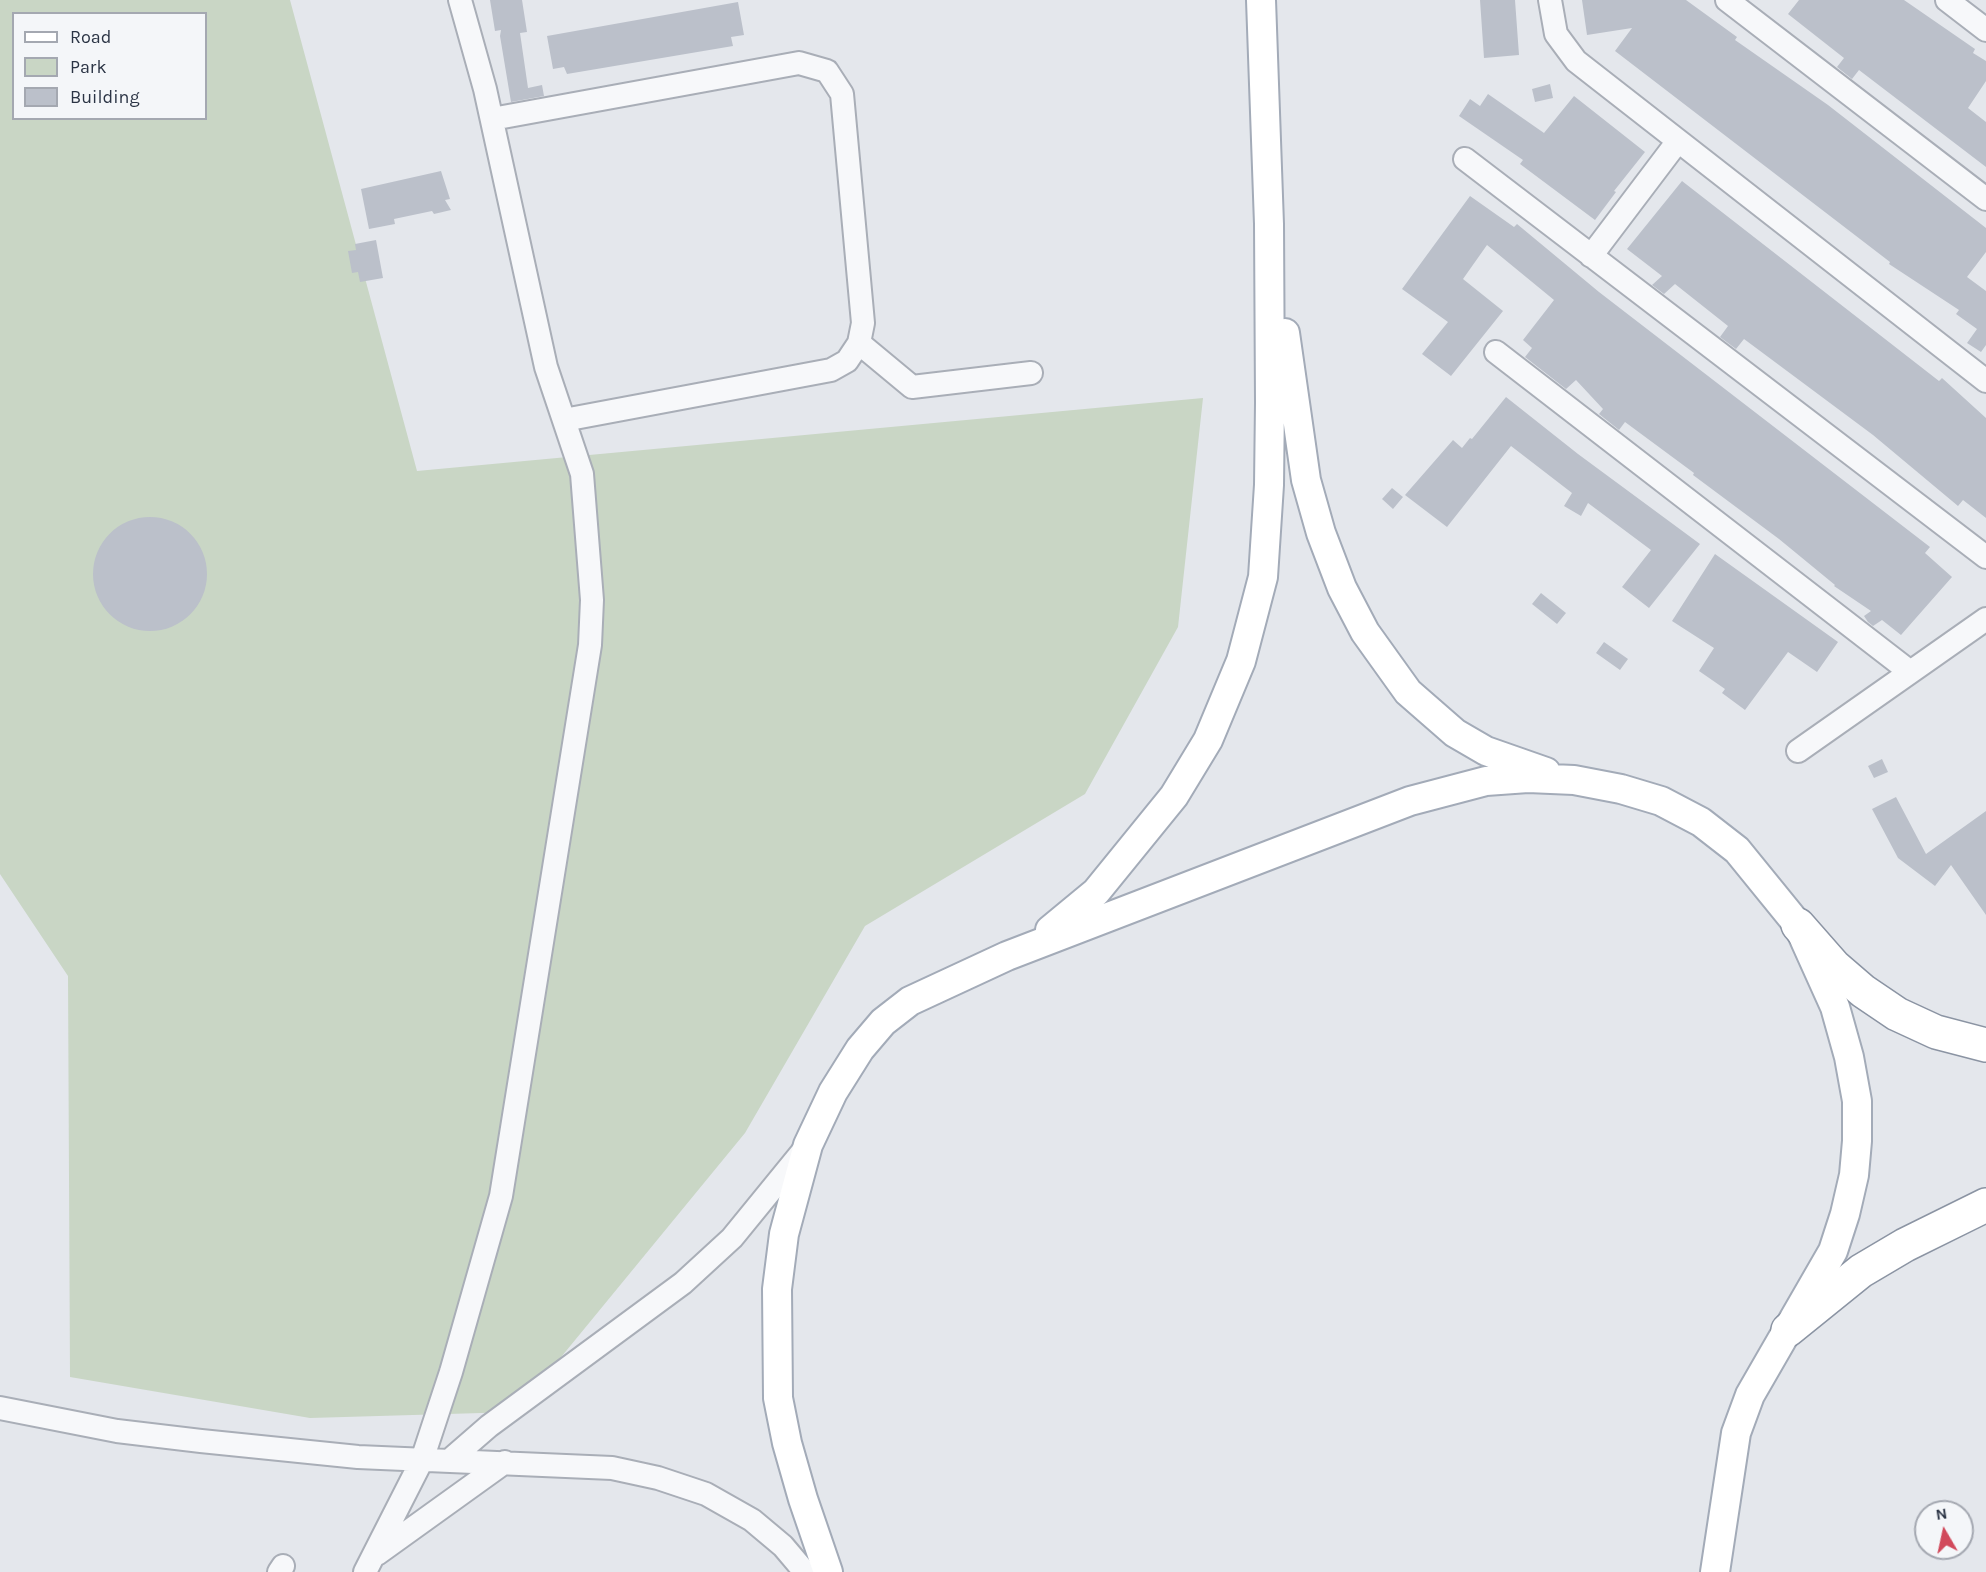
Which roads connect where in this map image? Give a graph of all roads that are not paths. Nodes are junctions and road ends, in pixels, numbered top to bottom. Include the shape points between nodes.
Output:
1 (460, 0) edge
2 (1261, 0) edge
3 (1550, 0) edge
4 (1727, 0) edge
5 (1947, 0) edge
6 (1986, 30) edge
7 (492, 119) junction
8 (1678, 141) junction
9 (1465, 159) dead end
10 (1986, 199) edge
11 (1269, 224) junction
12 (1592, 256) junction
13 (859, 343) junction
14 (1496, 352) dead end
15 (1031, 373) dead end
16 (1986, 381) edge
17 (564, 420) junction
18 (1986, 557) edge
19 (1986, 619) edge
20 (1909, 671) junction
21 (1798, 751) dead end
22 (1574, 780) junction
23 (1798, 925) junction
24 (1007, 956) junction
25 (1986, 1045) edge
26 (808, 1145) junction
27 (1986, 1205) edge
28 (1788, 1330) junction
29 (0, 1408) edge
30 (451, 1459) junction
31 (422, 1460) junction
32 (505, 1462) junction
33 (369, 1565) edge
34 (805, 1572) edge
35 (828, 1572) edge
36 (1715, 1572) edge

1 - 7 street
2 - 11 main road
3 - 8 street via 1556,34 1575,61
4 - 10 street
5 - 6 street
7 - 13 street via 798,63 827,71 842,94 863,323
7 - 17 street via 546,368
8 - 12 street
8 - 16 street
9 - 12 street
11 - 22 main road via 1306,480 1342,588 1365,632 1408,692 1455,733 1486,751
11 - 24 main road via 1269,485 1263,577 1241,661 1208,740 1174,796 1136,847 1061,924
12 - 18 street
13 - 15 street via 912,387
13 - 17 street via 847,361 831,370
14 - 20 street
17 - 31 street via 582,474 592,600 590,645 501,1196
19 - 20 street
20 - 21 street
22 - 23 main road via 1661,801 1701,822 1737,850
22 - 24 main road via 1528,778 1486,782 1410,801
23 - 25 highway via 1834,966 1897,1014 1936,1032
23 - 28 main road via 1834,1007 1849,1057 1857,1101 1857,1140 1852,1181 1833,1251
24 - 26 main road via 920,996 883,1022 833,1092
26 - 30 street via 732,1239 683,1282 489,1426
26 - 35 main road via 784,1234 777,1289 778,1398 787,1443
27 - 28 highway via 1861,1271
28 - 36 main road via 1750,1395 1736,1433
29 - 31 street via 117,1431 358,1457
30 - 31 street
30 - 32 street
31 - 33 street
32 - 33 street
32 - 34 street via 612,1468 706,1494 752,1520 783,1546

